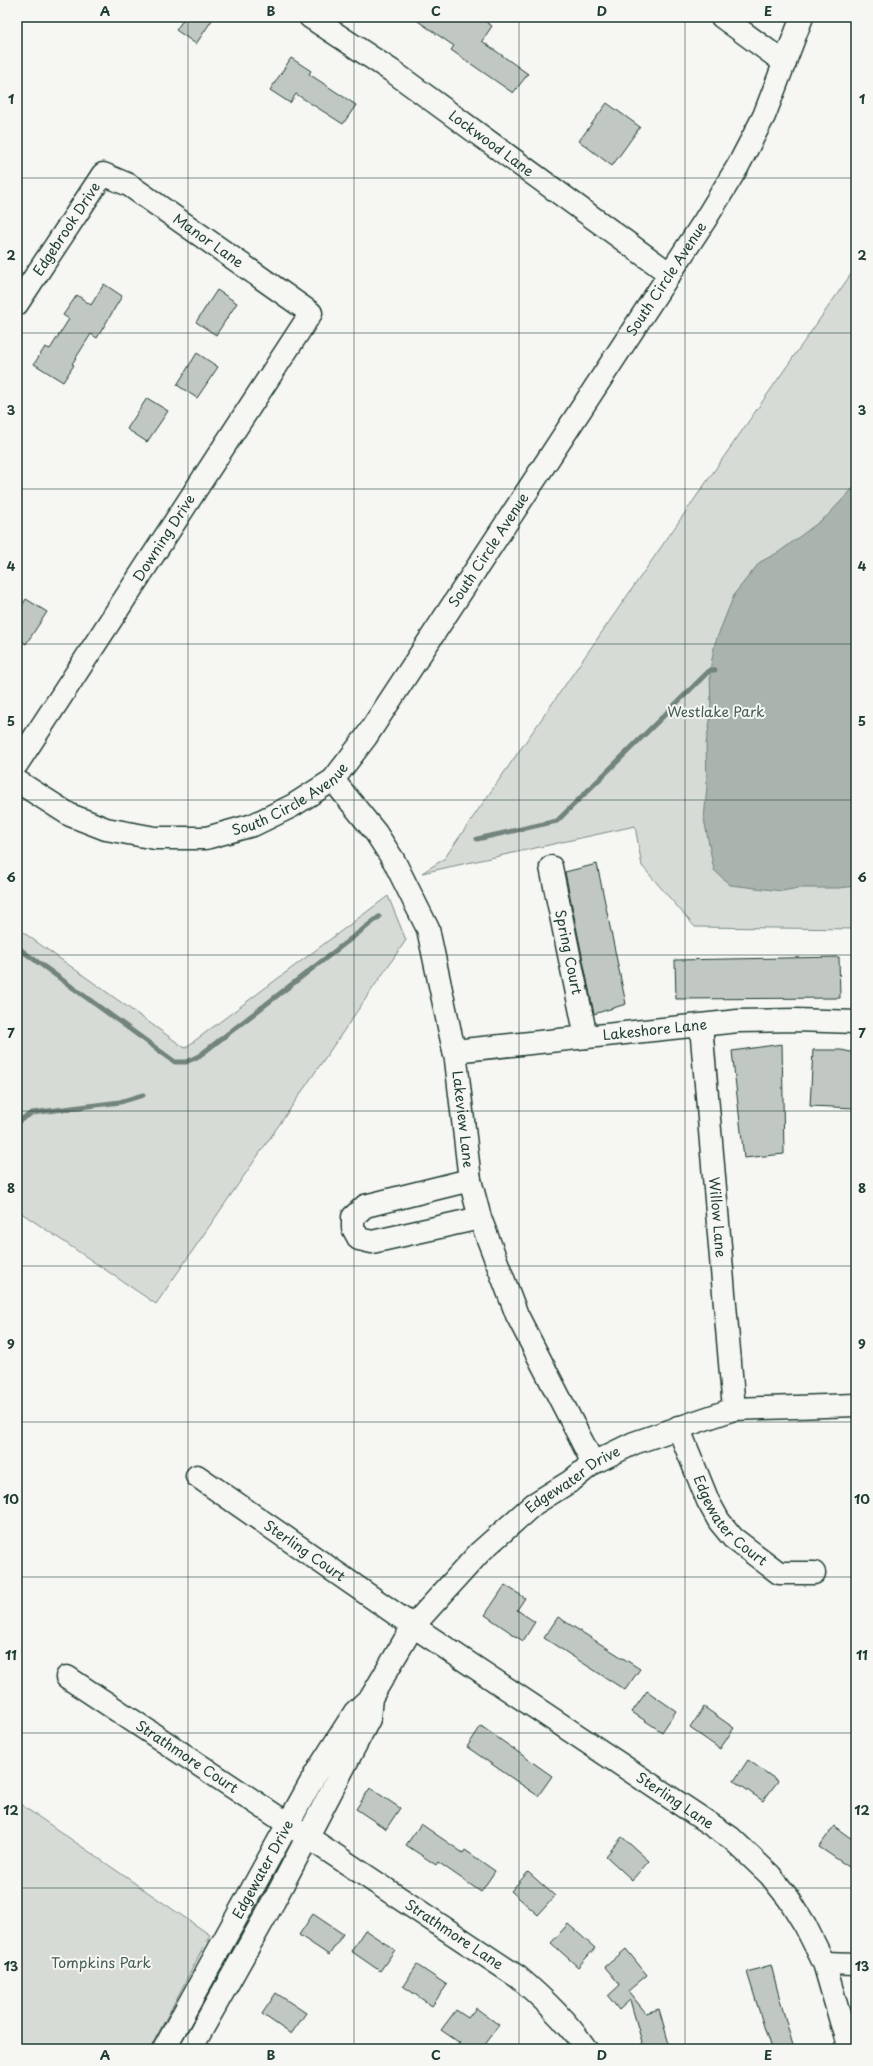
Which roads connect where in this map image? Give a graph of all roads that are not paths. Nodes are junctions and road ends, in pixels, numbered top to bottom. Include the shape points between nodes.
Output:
1 (310, 17) edge
2 (722, 17) edge
3 (802, 17) edge
4 (785, 63) junction
5 (102, 174) joint
6 (670, 274) junction
7 (17, 304) edge
8 (311, 312) joint
9 (17, 764) edge
10 (332, 780) junction
11 (17, 781) edge
12 (552, 867) dead end
13 (856, 1022) edge
14 (701, 1026) junction
15 (586, 1037) junction
16 (454, 1051) junction
17 (470, 1180) junction
18 (480, 1218) junction
19 (856, 1405) edge
20 (734, 1409) junction
21 (678, 1427) junction
22 (594, 1463) junction
23 (197, 1476) dead end
24 (814, 1573) dead end
25 (413, 1626) junction
26 (67, 1677) dead end
27 (372, 1696) junction
28 (289, 1824) junction
29 (308, 1837) junction
30 (824, 1963) junction
31 (856, 1964) edge
32 (169, 2040) edge
33 (196, 2047) edge
34 (586, 2049) edge
35 (849, 2049) edge

1 - 6 street, Lockwood Lane via 392,71
2 - 4 street
3 - 4 street, South Circle Avenue
4 - 6 street, South Circle Avenue via 764,116 738,166
5 - 7 street, Edgebrook Drive
5 - 8 street, Manor Lane via 129,185
6 - 10 street, South Circle Avenue via 366,737
8 - 9 street, Downing Drive
10 - 11 street, South Circle Avenue via 273,817 206,838 155,838 106,829 70,815
10 - 16 street, Lakeview Lane via 376,833 394,861 428,929
12 - 15 street, Spring Court
13 - 14 street, Lakeshore Lane via 738,1021
14 - 15 street, Lakeshore Lane
14 - 20 street, Willow Lane
15 - 16 street, Lakeshore Lane
16 - 17 street, Lakeview Lane
17 - 18 street, Lakeview Lane
17 - 18 street via 365,1206 353,1217 353,1228 359,1239 372,1242
18 - 22 street, Lakeview Lane via 517,1315
19 - 20 street, Edgewater Drive
20 - 21 street, Edgewater Drive
21 - 22 street, Edgewater Drive via 634,1443
21 - 24 street, Edgewater Court via 708,1501 719,1521 733,1538 779,1573
22 - 25 street, Edgewater Drive via 534,1504 480,1552
23 - 25 street, Sterling Court
25 - 27 street, Edgewater Drive
25 - 30 street, Sterling Lane via 731,1838 770,1875 789,1899
26 - 28 street, Strathmore Court
27 - 28 street, Edgewater Drive via 355,1712 316,1773
27 - 29 street, Edgewater Drive via 369,1718
28 - 29 street, Strathmore Court
28 - 32 street, Edgewater Drive
29 - 33 street, Edgewater Drive
29 - 34 street, Strathmore Lane via 518,1977 548,2002
30 - 31 street
30 - 35 street, Sterling Lane
32 - 33 street

